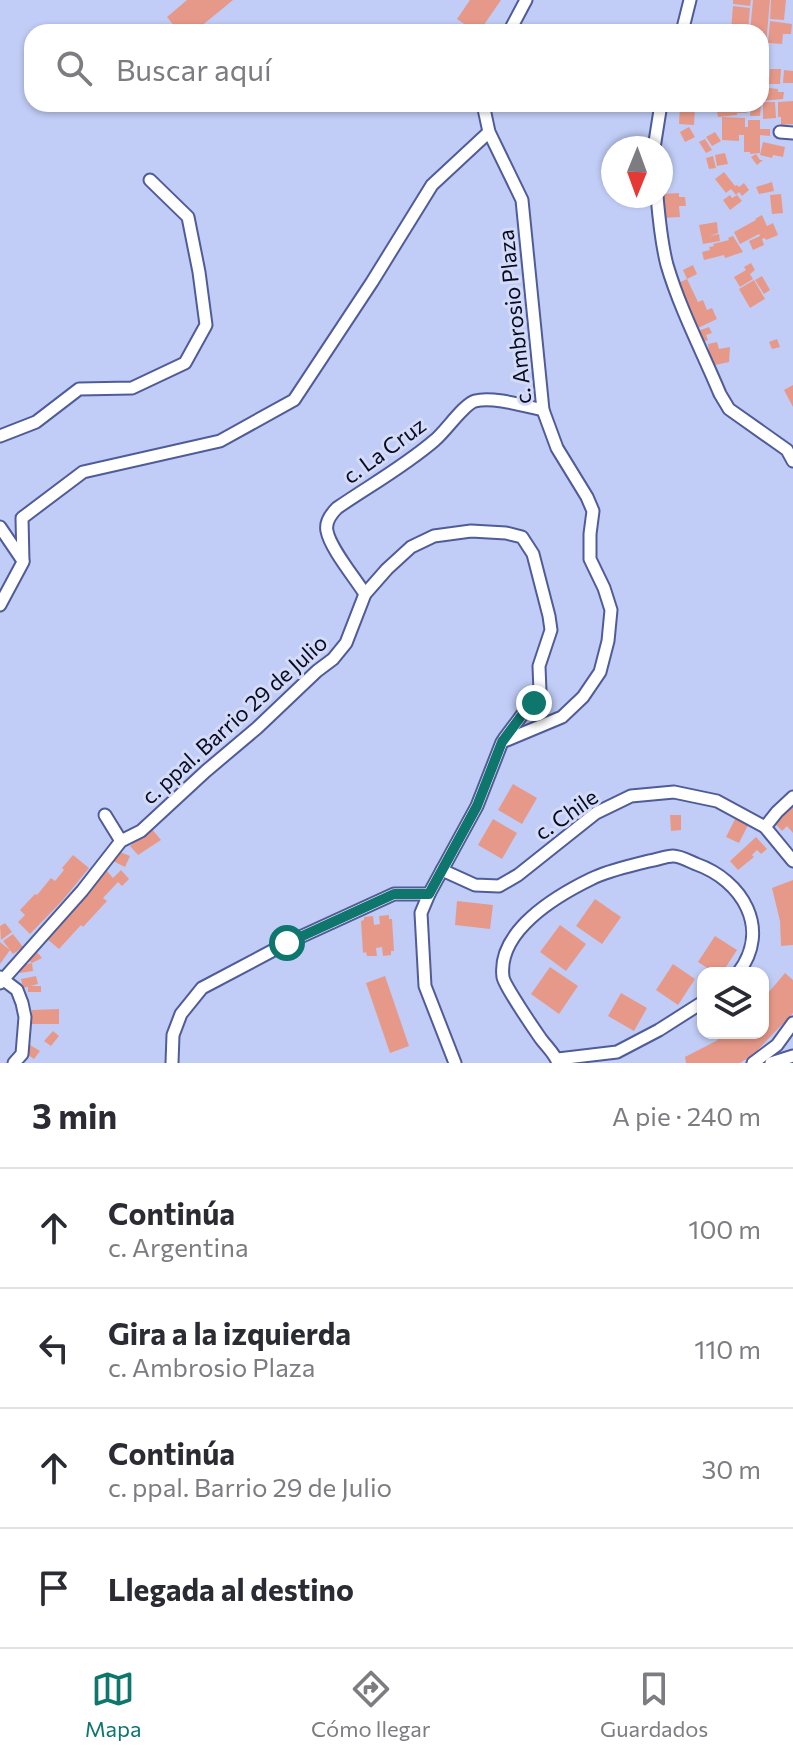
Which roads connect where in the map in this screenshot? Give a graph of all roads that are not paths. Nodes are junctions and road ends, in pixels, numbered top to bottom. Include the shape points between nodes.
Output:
1 (526, 0) edge
2 (690, 0) edge
3 (513, 24) edge
4 (684, 24) edge
5 (485, 112) edge
6 (660, 112) edge
7 (489, 132) junction
8 (656, 136) edge
9 (150, 180) dead end
10 (658, 208) edge
11 (543, 410) junction
12 (0, 436) edge
13 (793, 461) edge
14 (0, 527) edge
15 (23, 562) junction
16 (365, 594) junction
17 (0, 605) edge
18 (502, 742) junction
19 (793, 797) edge
20 (105, 815) dead end
21 (765, 827) junction
22 (121, 841) junction
23 (793, 861) edge
24 (442, 870) junction
25 (429, 894) junction
26 (743, 967) edge
27 (1, 980) edge
28 (697, 1006) edge
29 (793, 1023) edge
30 (793, 1056) edge
31 (619, 1058) edge
32 (558, 1061) edge
33 (14, 1063) edge
34 (172, 1063) edge
35 (455, 1063) edge
36 (753, 1063) edge
37 (771, 1063) edge

1 - 3 street
2 - 4 street
5 - 7 street, c. Ambrosio Plaza
6 - 8 street
7 - 11 street, c. Ambrosio Plaza via 522,200
7 - 15 street via 432,185 294,400 220,441 83,472 22,518
9 - 12 street via 188,217 199,272 206,325 185,363 132,388 79,389 36,422
10 - 13 street via 667,263 720,394 729,409 787,450
11 - 16 street, c. La Cruz via 475,401 434,441 329,516 327,530 336,550
11 - 18 street, c. Ambrosio Plaza via 557,448 593,511 590,559 611,610 608,641 600,672 583,697 562,717
14 - 15 street
15 - 17 street
16 - 18 street, c. ppal. Barrio 29 de Julio via 411,547 434,536 471,531 522,537 533,554 551,630 539,666 540,692
16 - 22 street, c. ppal. Barrio 29 de Julio via 346,643 333,659 141,831
18 - 24 street via 477,806
19 - 21 street
20 - 22 street
21 - 23 street, c. Chile
21 - 24 street, c. Chile via 717,801 674,792 631,796 596,813 499,886 475,885
22 - 27 street, c. ppal. Barrio 29 de Julio
24 - 25 street
25 - 34 street via 394,894 202,988 181,1014 173,1035
25 - 35 street via 421,913 425,986
26 - 32 street via 753,943 752,918 736,889 712,870 674,856 594,877 548,903 516,933 505,952 503,979
27 - 33 street via 17,990 25,1017 22,1054
28 - 31 street
29 - 36 street via 777,1045
30 - 37 street
31 - 32 street

